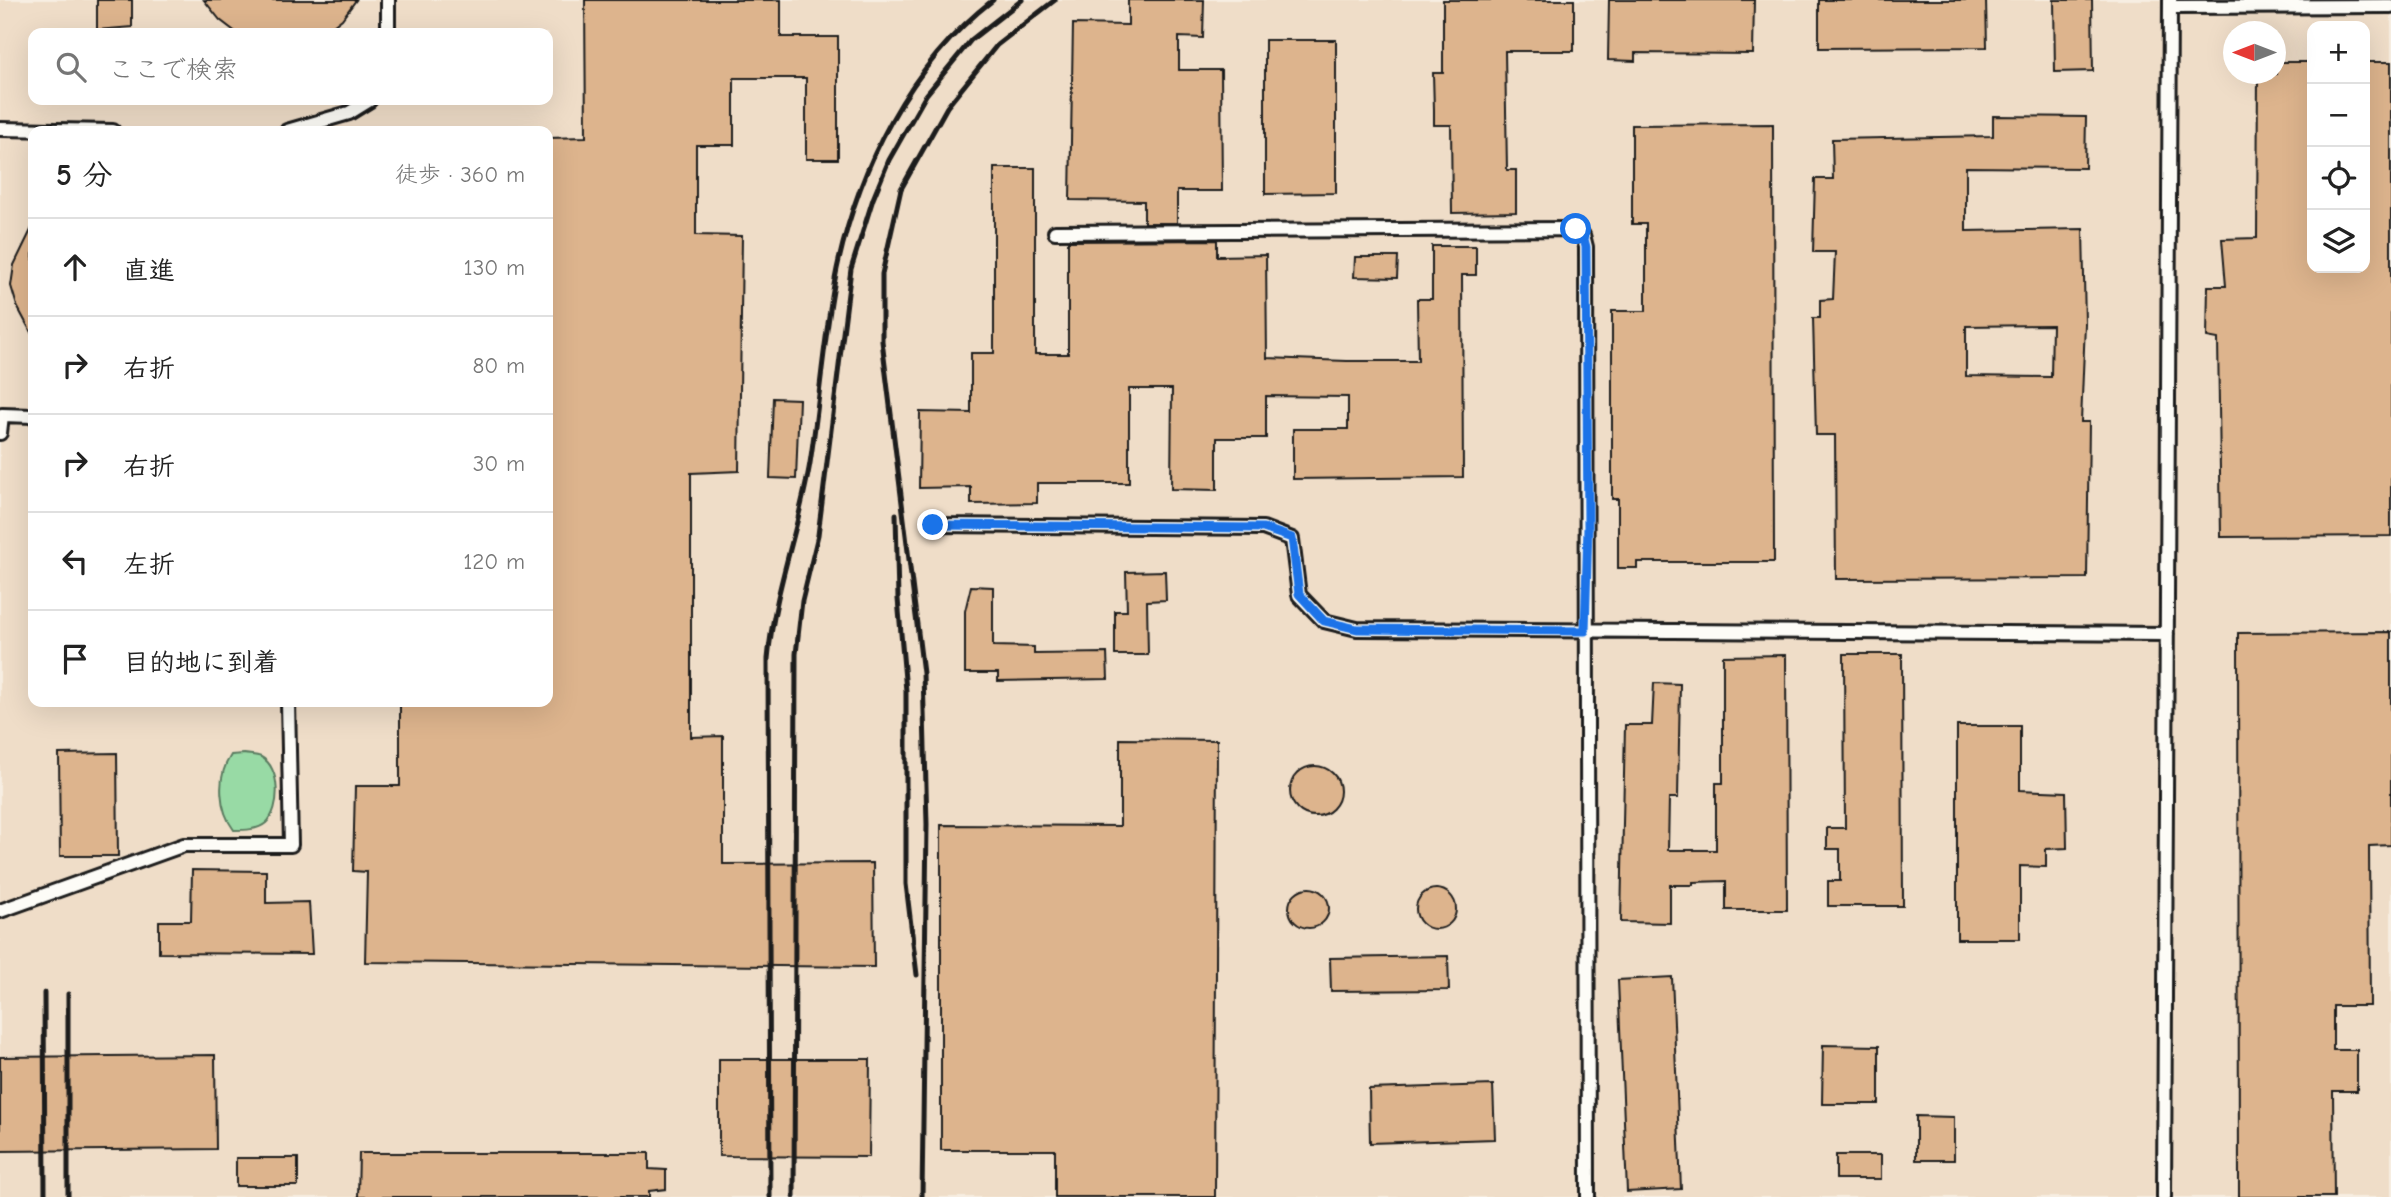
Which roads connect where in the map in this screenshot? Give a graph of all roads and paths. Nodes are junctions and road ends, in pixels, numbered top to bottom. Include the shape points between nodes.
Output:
1 (388, 0) edge
2 (2171, 3) edge
3 (2391, 6) edge
4 (388, 28) edge
5 (362, 105) edge
6 (304, 126) edge
7 (0, 129) edge
8 (28, 129) edge
9 (1055, 232) dead end
10 (28, 416) edge
11 (0, 433) edge
12 (933, 525) dead end
13 (1585, 631) junction
14 (2167, 634) junction
15 (288, 707) edge
16 (0, 911) edge
17 (1588, 1197) edge
18 (2164, 1197) edge

1 - 4 lane
2 - 3 lane
2 - 14 lane
5 - 6 lane
7 - 8 lane
9 - 13 lane via 1576,229 1583,235 1588,514
10 - 11 lane via 2,415
12 - 13 lane via 1263,528 1292,538 1299,594 1324,621 1357,629
13 - 14 lane
13 - 17 lane
14 - 18 lane
15 - 16 lane via 291,845 184,845

